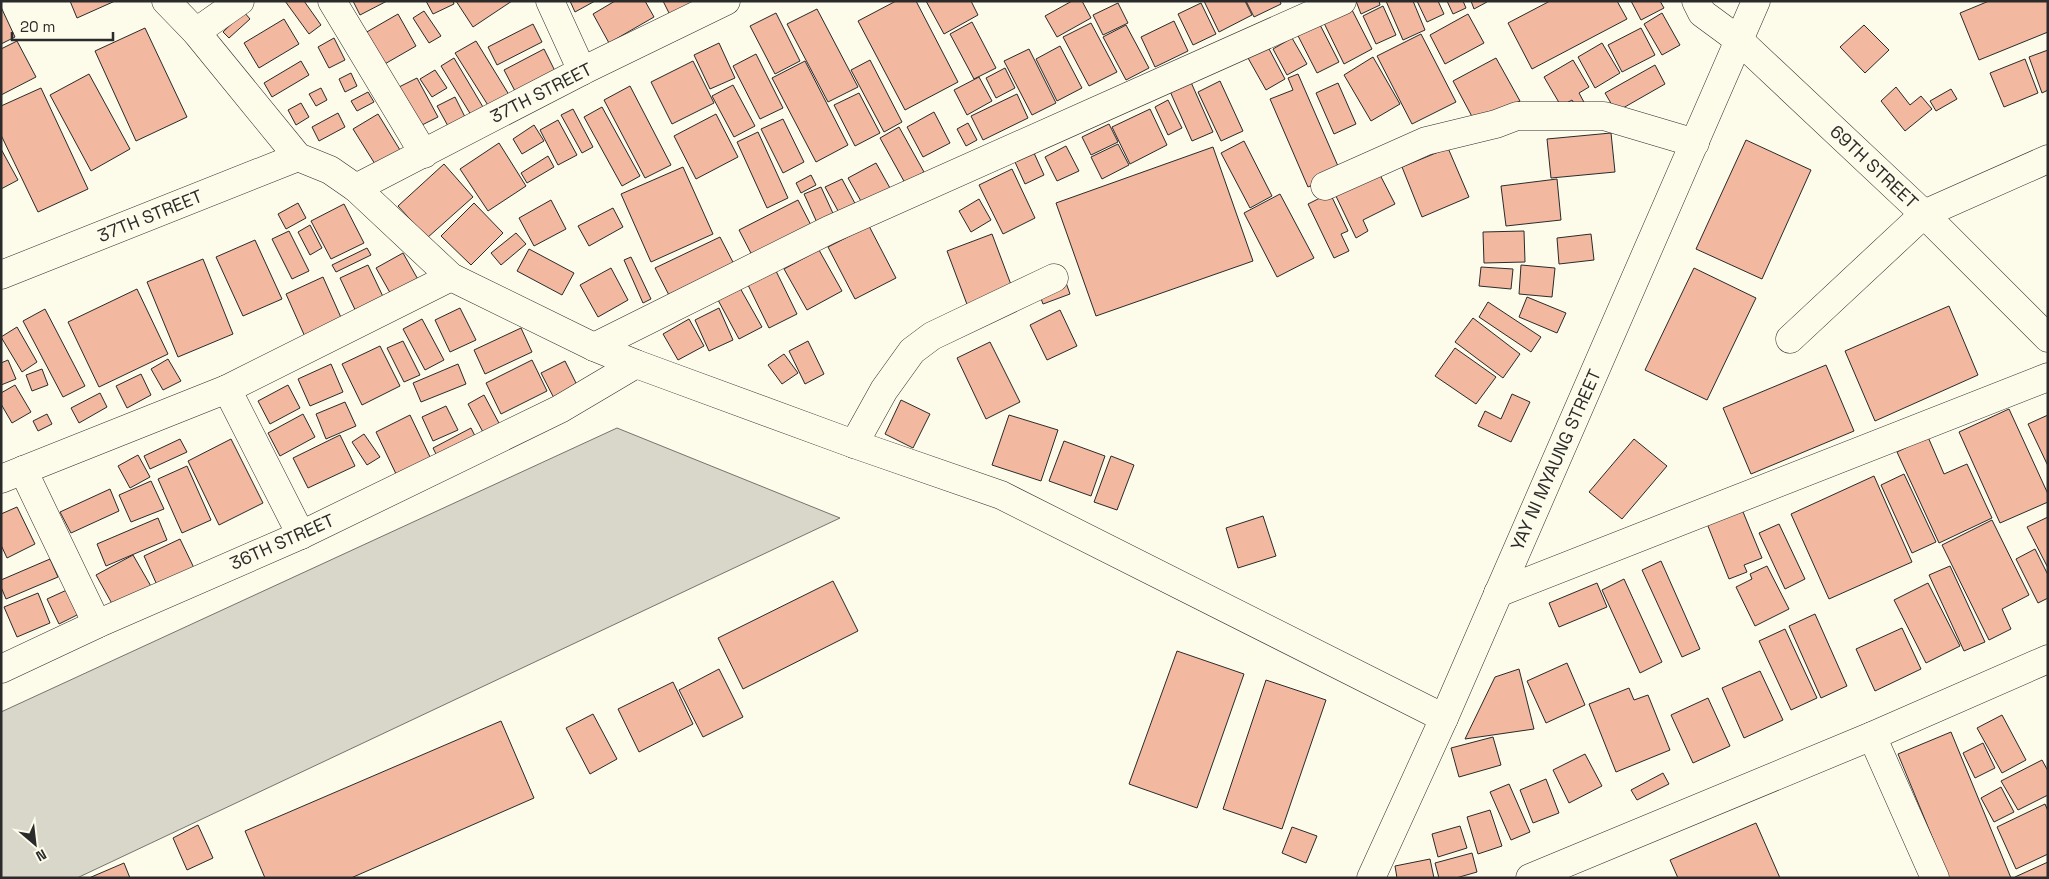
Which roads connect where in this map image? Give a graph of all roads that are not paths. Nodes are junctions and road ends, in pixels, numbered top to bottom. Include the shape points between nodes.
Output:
1 (166, 1) edge
2 (240, 1) edge
3 (332, 1) edge
4 (550, 1) edge
5 (726, 1) edge
6 (1342, 1) edge
7 (1696, 1) edge
8 (1756, 1) edge
9 (1314, 7) edge
10 (196, 32) junction
11 (1740, 41) junction
12 (582, 71) junction
13 (1695, 143) junction
14 (424, 154) junction
15 (298, 157) junction
16 (2048, 159) edge
17 (1325, 186) dead end
18 (356, 188) junction
19 (1924, 214) junction
20 (1, 275) edge
21 (451, 277) junction
22 (1054, 278) dead end
23 (2048, 338) edge
24 (1790, 339) dead end
25 (594, 347) junction
26 (636, 364) junction
27 (2048, 377) edge
28 (227, 389) junction
29 (854, 444) junction
30 (12, 474) edge
31 (300, 535) junction
32 (1498, 593) junction
33 (97, 624) junction
34 (2048, 659) edge
35 (1, 669) edge
36 (1444, 718) junction
37 (1872, 736) junction
38 (1371, 878) edge
39 (1530, 878) edge
40 (1935, 878) edge

1 - 10 street
2 - 10 street
3 - 14 street
4 - 12 street
5 - 12 street, 37TH STREET
6 - 9 street
7 - 11 street, 69TH STREET via 1702,13
8 - 11 street, YAY NI MYAUNG STREET
9 - 25 street via 828,230
10 - 15 street
11 - 13 street, YAY NI MYAUNG STREET
11 - 19 street, 69TH STREET
12 - 14 street, 37TH STREET
13 - 17 street via 1604,116 1518,116 1426,141
13 - 32 street, YAY NI MYAUNG STREET
14 - 18 street, 37TH STREET
15 - 18 street via 330,170
15 - 20 street, 37TH STREET
16 - 19 street
18 - 21 street
19 - 23 street, 69TH STREET
19 - 24 street
21 - 25 street
21 - 28 street
22 - 29 street via 932,336 912,351 884,390
25 - 26 street
26 - 29 street
26 - 31 street, 36TH STREET via 560,409
27 - 32 street
28 - 30 street
28 - 31 street
29 - 36 street via 1001,495
30 - 33 street
31 - 33 street, 36TH STREET
32 - 36 street, YAY NI MYAUNG STREET
33 - 35 street, 36TH STREET
34 - 37 street
36 - 38 street, YAY NI MYAUNG STREET
37 - 39 street
37 - 40 street

